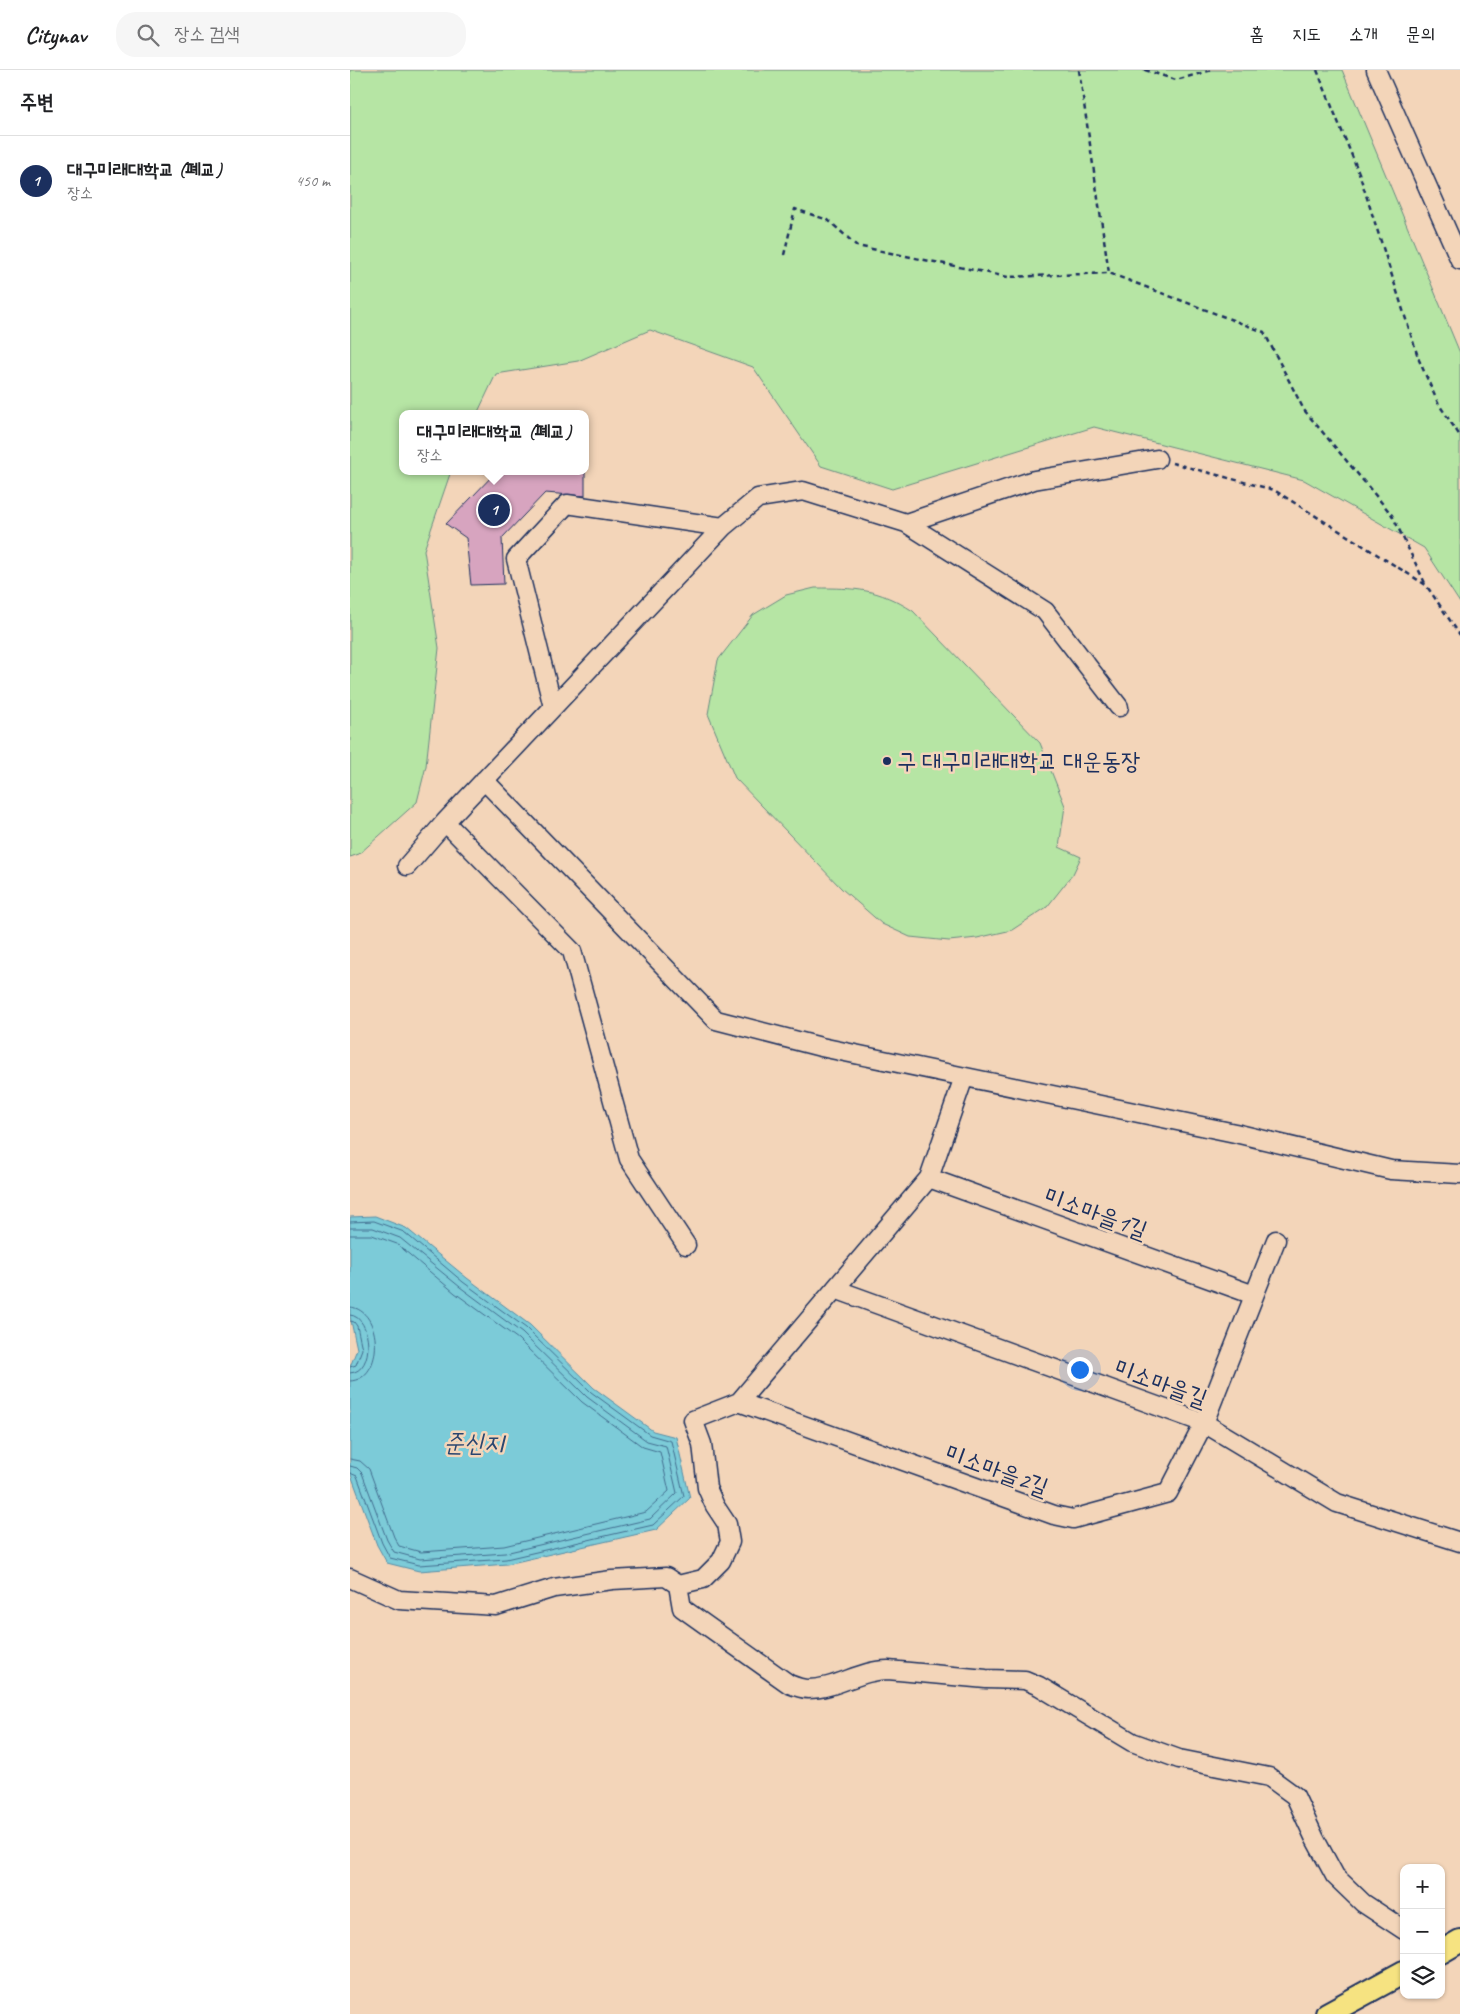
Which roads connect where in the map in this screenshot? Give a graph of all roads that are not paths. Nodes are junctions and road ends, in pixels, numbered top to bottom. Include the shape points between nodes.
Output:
1 (1376, 70) edge
2 (1460, 260) edge
3 (1157, 459) road end
4 (906, 523) junction
5 (723, 526) junction
6 (553, 707) junction
7 (1119, 707) dead end
8 (484, 780) junction
9 (445, 822) junction
10 (407, 866) dead end
11 (964, 1077) junction
12 (1460, 1174) edge
13 (929, 1178) junction
14 (1276, 1240) dead end
15 (686, 1245) dead end
16 (835, 1289) junction
17 (1254, 1295) junction
18 (739, 1402) junction
19 (1204, 1423) junction
20 (1460, 1542) edge
21 (350, 1578) edge
22 (678, 1585) junction
23 (1400, 1927) edge
24 (1400, 1974) edge
25 (1327, 2014) edge

1 - 2 street
3 - 4 street via 1034,480
4 - 5 street via 803,491 758,498
4 - 7 street via 1045,611
5 - 6 street
5 - 6 street via 567,504 516,559
6 - 8 street
8 - 9 street
8 - 11 street via 716,1020 821,1047
9 - 10 street
9 - 15 street via 572,951 629,1159
11 - 12 street via 1390,1170
11 - 13 street
13 - 16 street
13 - 17 street, 미소마을1길
14 - 17 street
16 - 18 street
16 - 19 street, 미소마을길
17 - 19 street
18 - 19 street, 미소마을2길 via 1054,1515 1073,1519 1168,1493
18 - 22 street via 693,1420 702,1444 707,1488 727,1524 730,1542 721,1561 703,1579
19 - 20 street, 미소마을길 via 1337,1503
21 - 22 street via 399,1600 496,1606 554,1588 612,1580 666,1577
22 - 23 street via 682,1608 789,1684 806,1690 874,1670 1025,1680 1132,1742 1179,1759 1269,1777 1295,1796 1335,1876 1363,1903
24 - 25 main road

